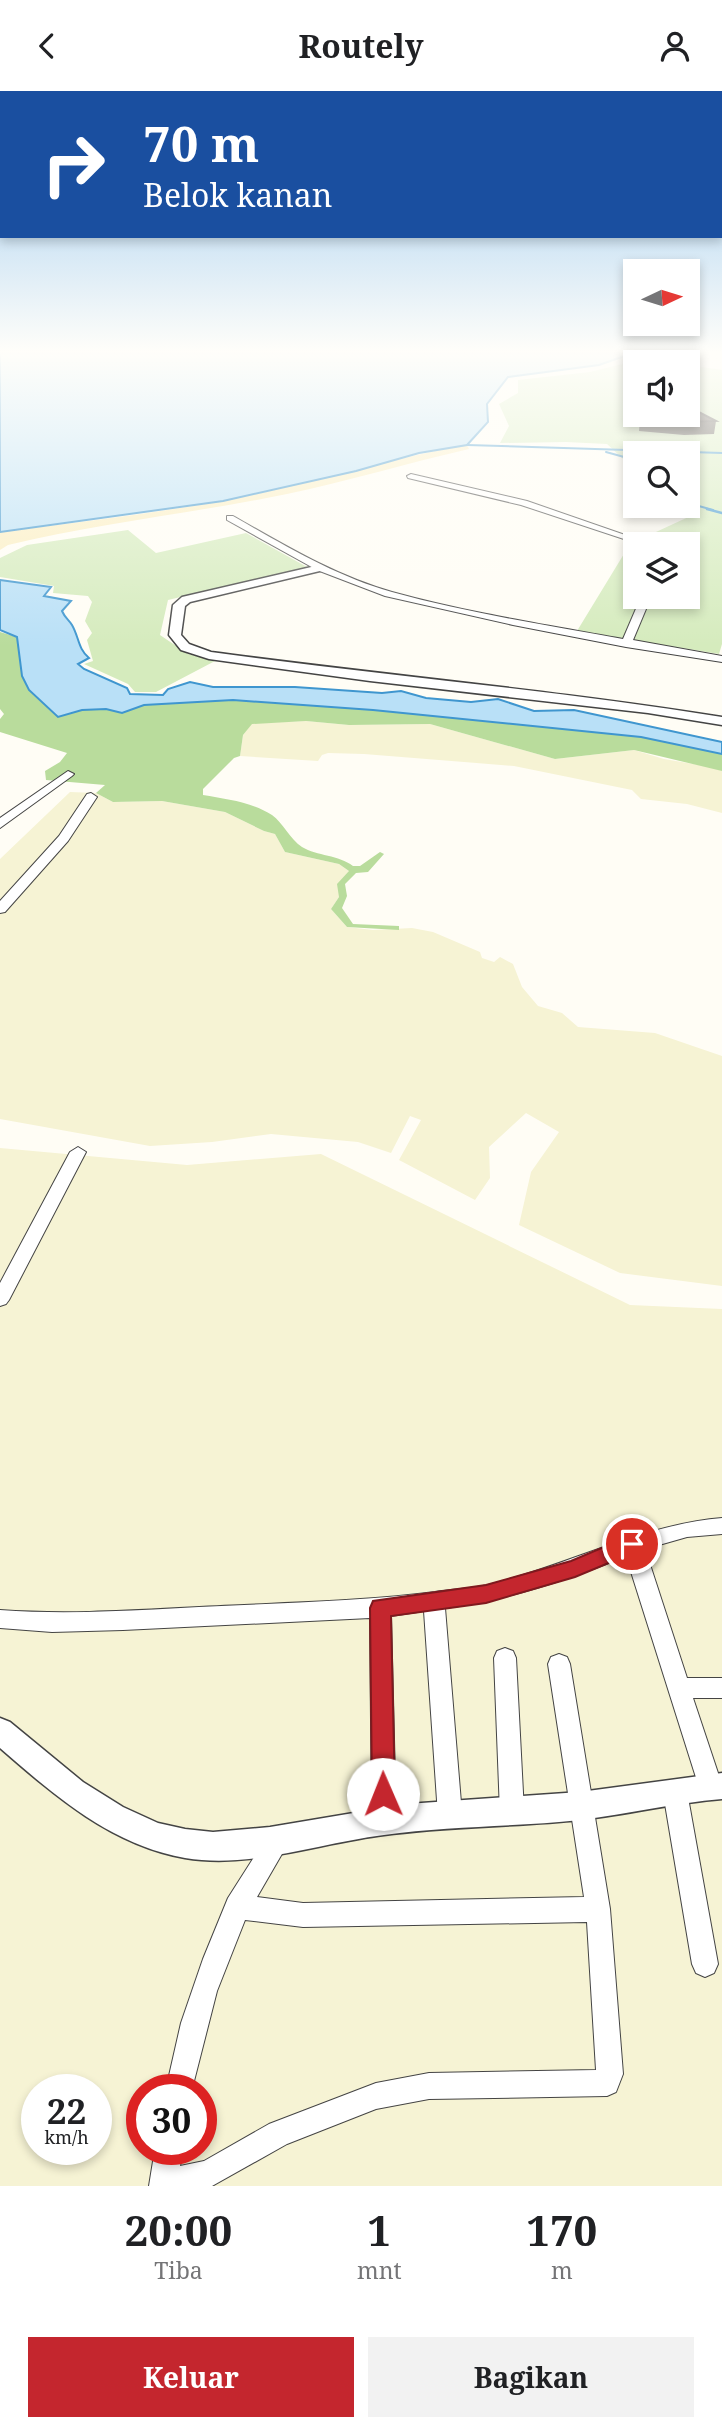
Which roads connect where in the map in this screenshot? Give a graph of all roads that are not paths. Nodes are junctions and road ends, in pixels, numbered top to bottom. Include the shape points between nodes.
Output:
1 (411, 476) dead end
2 (230, 518) dead end
3 (623, 536) edge
4 (320, 568) junction
5 (641, 609) edge
6 (626, 643) junction
7 (722, 659) edge
8 (722, 721) edge
9 (68, 774) dead end
10 (91, 797) dead end
11 (0, 824) edge
12 (0, 909) edge
13 (78, 1152) dead end
14 (0, 1300) edge
15 (722, 1527) edge
16 (632, 1544) junction
17 (434, 1601) junction
18 (380, 1608) junction
19 (0, 1619) edge
20 (505, 1658) dead end
21 (559, 1664) dead end
22 (679, 1688) junction
23 (722, 1688) edge
24 (0, 1731) edge
25 (717, 1786) edge
26 (675, 1792) junction
27 (582, 1806) junction
28 (512, 1812) junction
29 (450, 1815) junction
30 (384, 1821) junction
31 (278, 1840) junction
32 (237, 1907) junction
33 (598, 1909) junction
34 (705, 1964) dead end
35 (182, 2074) edge
36 (167, 2165) edge
37 (164, 2184) edge

1 - 3 street via 524,503
2 - 4 street
4 - 6 street via 407,599
4 - 8 street via 186,599 179,605 175,635 185,647 209,655
5 - 6 street
6 - 7 street
9 - 11 street
10 - 12 street via 64,838
13 - 14 street
15 - 16 street via 687,1529
16 - 17 street via 575,1568 486,1594
16 - 22 street
17 - 18 street
17 - 29 street
18 - 19 street via 123,1621
18 - 30 street
20 - 28 street
21 - 27 street
22 - 23 street
22 - 25 street
24 - 31 street via 85,1802 123,1823 196,1845
25 - 26 street
26 - 27 street
26 - 34 street
27 - 28 street
27 - 33 street
28 - 29 street
29 - 30 street
30 - 31 street
31 - 32 street
32 - 33 street via 303,1915
32 - 35 street via 197,2009
33 - 37 street via 607,2083 429,2086 376,2096 279,2134 208,2174
36 - 37 street

